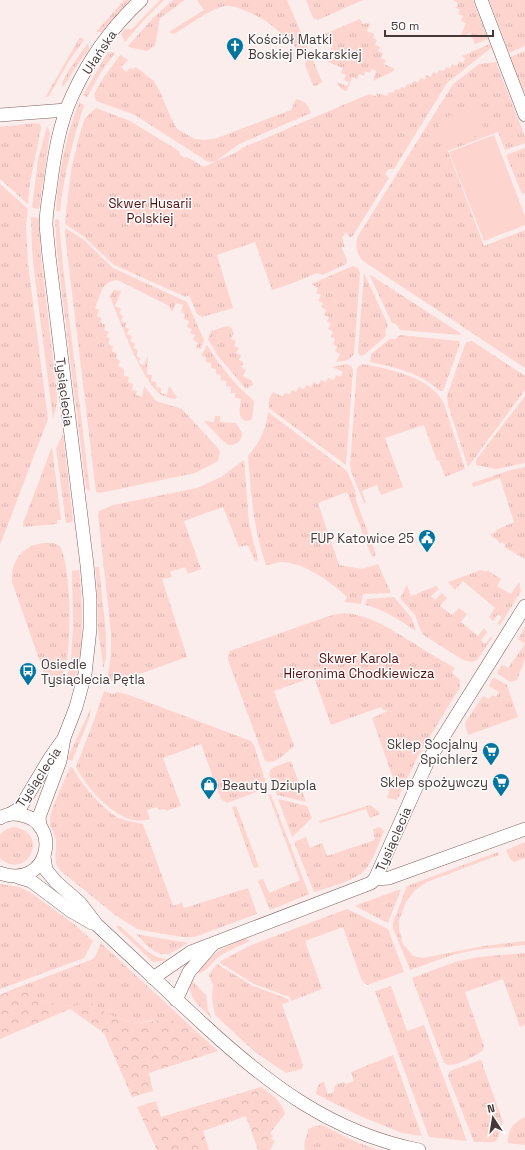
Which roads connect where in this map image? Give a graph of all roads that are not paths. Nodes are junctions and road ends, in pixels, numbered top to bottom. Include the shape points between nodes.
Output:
1 (141, 0) edge
2 (481, 0) edge
3 (66, 110) junction
4 (0, 115) edge
5 (525, 115) edge
6 (525, 606) edge
7 (64, 738) junction
8 (5, 816) edge
9 (40, 827) junction
10 (525, 828) edge
11 (44, 857) junction
12 (0, 873) edge
13 (18, 877) junction
14 (376, 879) junction
15 (97, 925) junction
16 (213, 944) junction
17 (153, 978) junction
18 (176, 1000) junction
19 (419, 1150) edge

1 - 3 street, Ułańska via 114,30 90,63
2 - 5 street
3 - 4 street
3 - 7 street, Tysiąclecia via 57,144 46,224 87,565 90,629 83,686
6 - 14 street, Tysiąclecia via 428,761
7 - 8 street, Tysiąclecia via 20,808
7 - 9 street, Tysiąclecia via 60,761 39,818
8 - 9 street via 24,815
9 - 11 street via 45,836
10 - 14 street via 389,878
11 - 13 street via 36,869
11 - 15 street via 46,870 80,903
12 - 13 street
13 - 15 street via 31,881 71,911
14 - 16 street, Tysiąclecia
15 - 17 street
16 - 17 street, Tysiąclecia via 191,952
16 - 18 street, Tysiąclecia via 189,972
17 - 18 street
18 - 19 street via 245,1062 292,1097 366,1135

